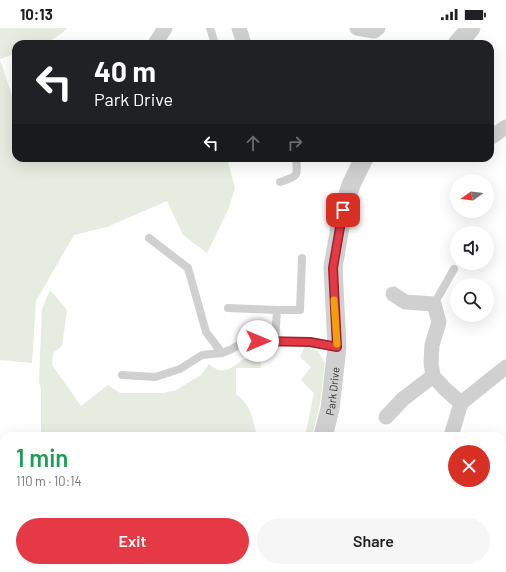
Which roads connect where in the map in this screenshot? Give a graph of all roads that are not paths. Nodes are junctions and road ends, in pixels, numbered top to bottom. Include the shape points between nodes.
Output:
1 (165, 28) edge
2 (210, 28) edge
3 (239, 28) edge
4 (357, 28) edge
5 (378, 28) edge
6 (471, 28) edge
7 (158, 40) edge
8 (214, 40) edge
9 (243, 40) edge
10 (460, 40) edge
11 (506, 127) edge
12 (494, 135) edge
13 (296, 162) edge
14 (362, 162) edge
15 (280, 182) dead end
16 (149, 238) dead end
17 (302, 258) dead end
18 (453, 270) edge
19 (393, 294) dead end
20 (434, 304) junction
21 (228, 308) dead end
22 (277, 310) junction
23 (275, 341) junction
24 (337, 347) junction
25 (222, 352) junction
26 (506, 367) edge
27 (122, 375) dead end
28 (433, 376) junction
29 (461, 403) junction
30 (386, 417) dead end
31 (324, 432) edge
32 (452, 432) edge

1 - 7 street
2 - 8 lane
3 - 9 street
4 - 5 street via 374,31
6 - 10 street
11 - 12 street
13 - 15 lane via 296,175
14 - 24 street, Park Drive via 343,210 333,268
16 - 25 lane via 188,268 206,332
17 - 22 lane via 300,310
18 - 20 lane
19 - 20 street via 405,302
20 - 28 street via 439,322 432,345
21 - 22 lane
22 - 23 lane
23 - 24 lane via 310,342
23 - 25 lane via 244,341
24 - 31 street, Park Drive via 330,410
25 - 27 lane via 202,355 180,369 155,377
26 - 29 street
28 - 29 street
28 - 30 street via 403,399
29 - 32 street

